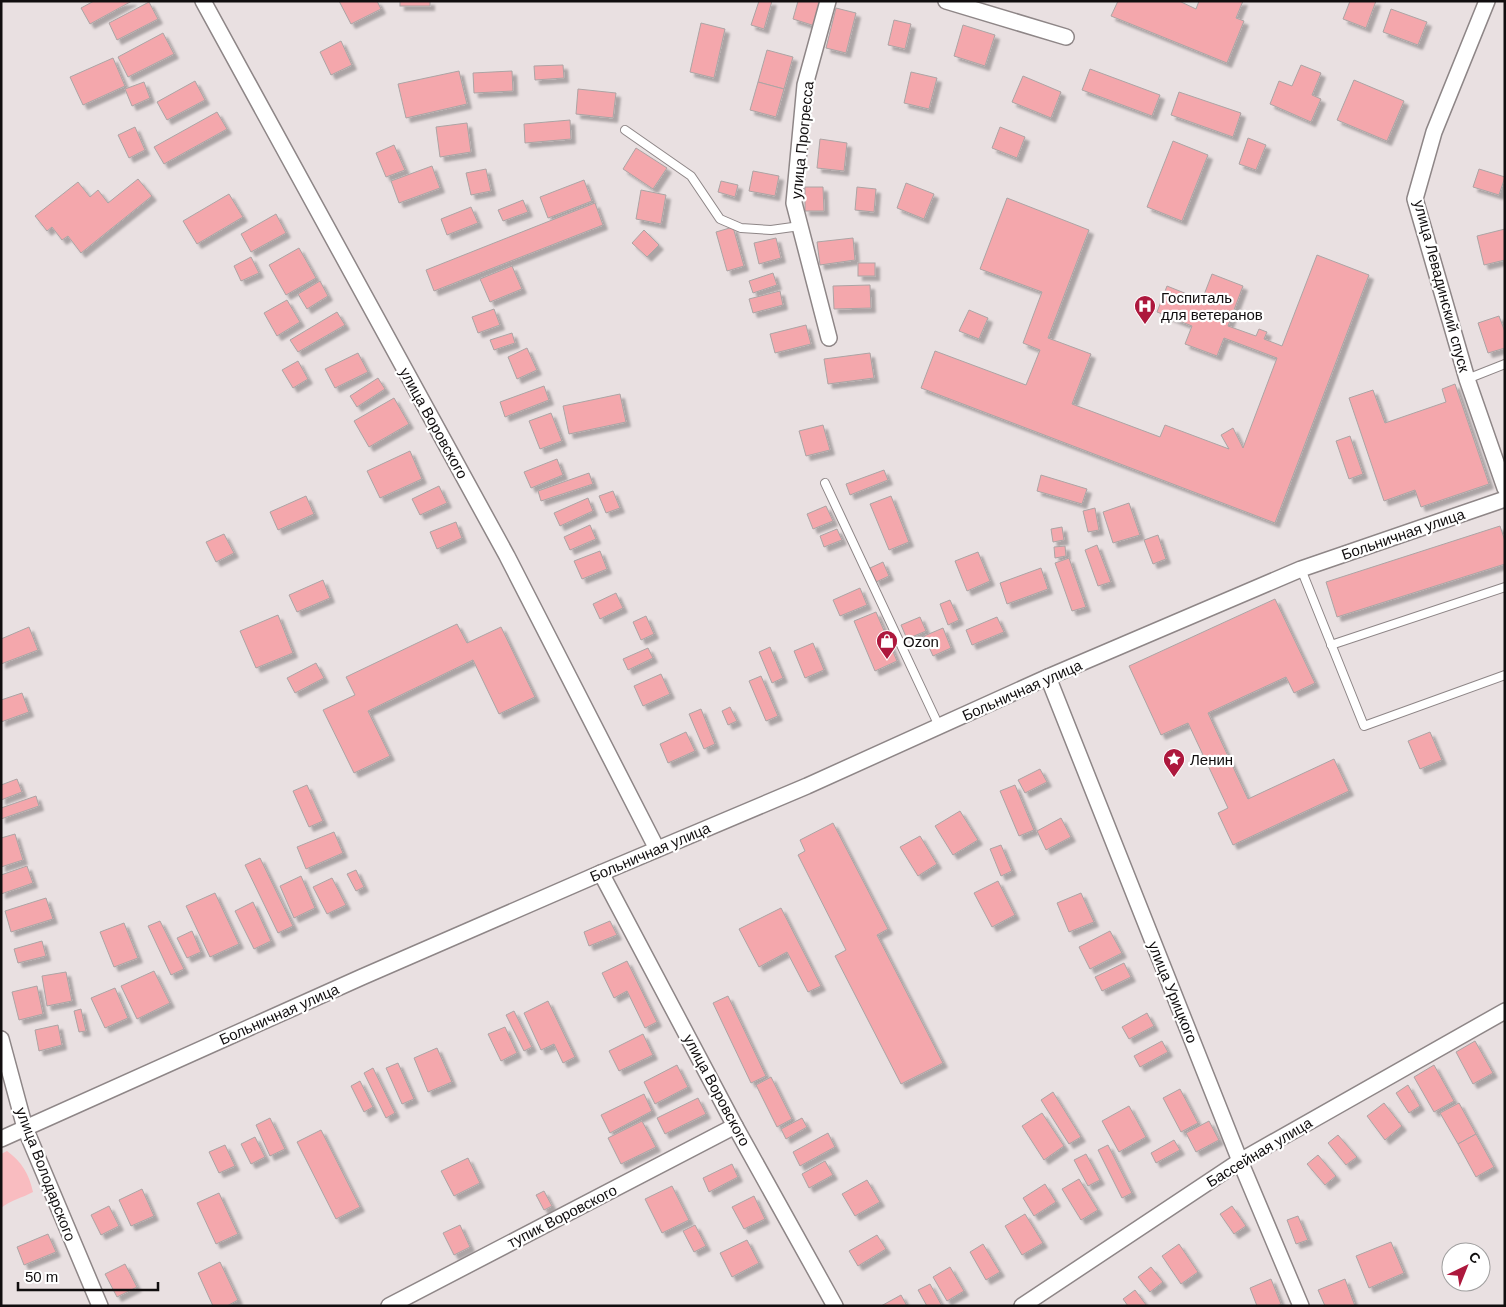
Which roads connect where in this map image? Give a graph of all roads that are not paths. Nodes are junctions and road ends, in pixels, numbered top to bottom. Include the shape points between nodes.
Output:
1 (203, 1) edge
2 (828, 1) edge
3 (1487, 1) edge
4 (955, 3) edge
5 (1066, 37) dead end
6 (625, 130) dead end
7 (800, 226) junction
8 (829, 338) dead end
9 (1505, 364) edge
10 (1467, 379) junction
11 (826, 483) dead end
12 (1505, 488) edge
13 (1505, 499) edge
14 (1301, 568) junction
15 (1505, 588) edge
16 (1331, 645) junction
17 (1505, 675) edge
18 (1048, 677) junction
19 (939, 726) junction
20 (657, 849) junction
21 (601, 873) junction
22 (1505, 1010) edge
23 (1, 1039) edge
24 (735, 1126) junction
25 (25, 1128) junction
26 (1, 1139) edge
27 (1240, 1161) junction
28 (100, 1306) edge
29 (389, 1306) edge
30 (835, 1306) edge
31 (1022, 1306) edge
32 (1301, 1306) edge

1 - 20 street, улица Воровского via 507,556
2 - 7 street, улица Прогресса via 805,85 794,203
3 - 10 street, улица Левадинский спуск via 1434,132 1415,198
4 - 5 street
6 - 7 lane via 692,176 720,219 741,228 771,230
7 - 8 street, улица Прогресса
9 - 10 lane
10 - 12 street, улица Левадинский спуск
11 - 19 lane
13 - 14 street, Больничная улица
14 - 16 lane
14 - 18 street, Больничная улица
15 - 16 lane
16 - 17 lane via 1364,726
18 - 19 street, Больничная улица
18 - 27 street, улица Урицкого
19 - 20 street, Больничная улица
20 - 21 street, Больничная улица
21 - 24 street, улица Воровского
21 - 25 street, Больничная улица
22 - 27 street, Бассейная улица
23 - 25 street, улица Володарского
24 - 29 street, тупик Воровского
24 - 30 street, улица Воровского
25 - 26 street, Больничная улица
25 - 28 street, улица Володарского
27 - 31 street, Бассейная улица
27 - 32 street, улица Урицкого

